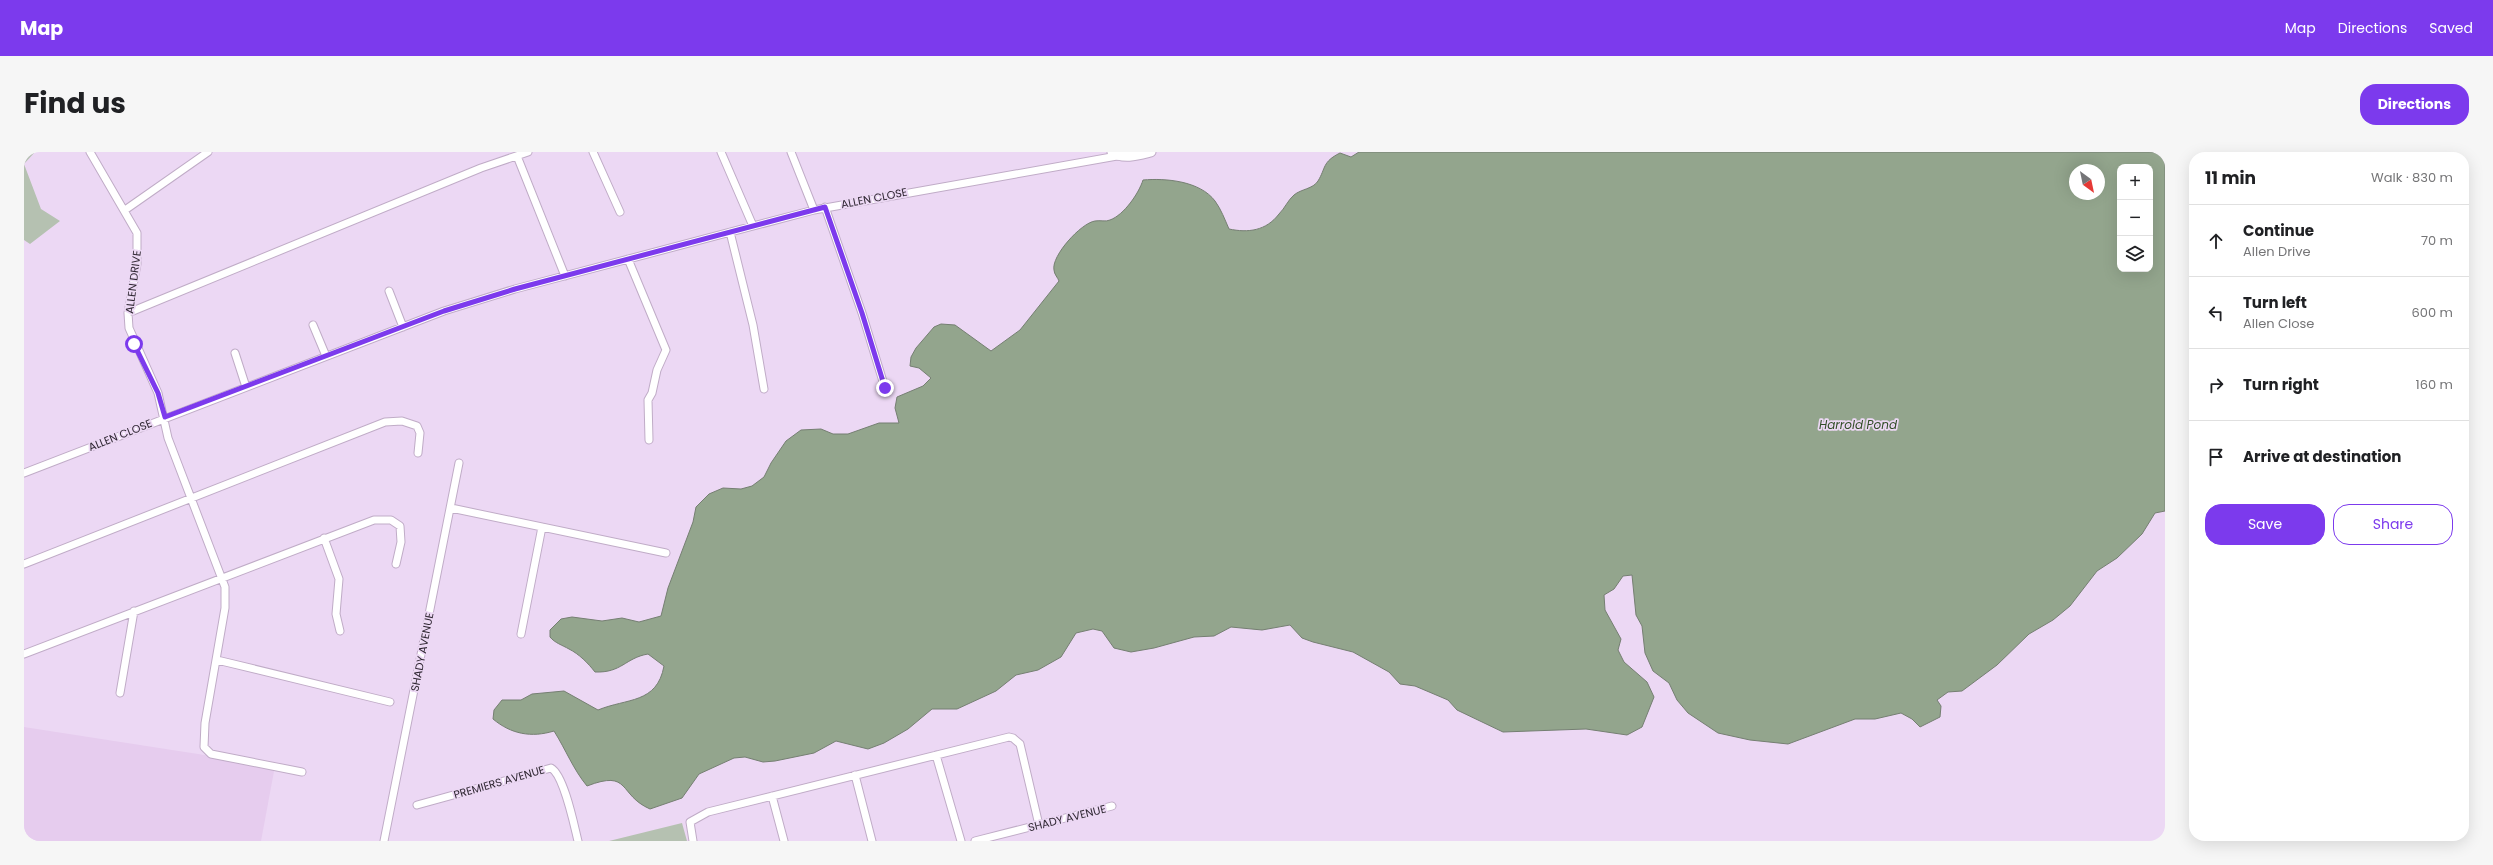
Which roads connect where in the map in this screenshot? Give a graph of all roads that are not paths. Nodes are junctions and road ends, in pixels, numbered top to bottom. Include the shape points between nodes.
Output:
1 (90, 152) edge
2 (208, 152) edge
3 (504, 152) edge
4 (528, 152) edge
5 (593, 152) edge
6 (721, 152) edge
7 (791, 152) edge
8 (1151, 152) edge
9 (1114, 154) edge
10 (517, 156) junction
11 (500, 161) junction
12 (825, 207) junction
13 (125, 210) junction
14 (814, 210) junction
15 (620, 212) dead end
16 (753, 226) junction
17 (730, 232) junction
18 (628, 259) junction
19 (565, 276) junction
20 (389, 291) dead end
21 (128, 313) junction
22 (313, 325) dead end
23 (403, 326) junction
24 (235, 353) dead end
25 (326, 356) junction
26 (246, 387) junction
27 (885, 388) dead end
28 (764, 389) dead end
29 (165, 417) junction
30 (649, 440) dead end
31 (418, 453) dead end
32 (459, 463) dead end
33 (24, 473) edge
34 (191, 498) junction
35 (451, 508) junction
36 (542, 527) junction
37 (324, 538) junction
38 (666, 553) dead end
39 (24, 564) edge
40 (396, 564) dead end
41 (222, 577) junction
42 (134, 611) junction
43 (340, 631) dead end
44 (521, 634) dead end
45 (24, 654) edge
46 (217, 660) junction
47 (120, 693) dead end
48 (390, 702) dead end
49 (936, 755) junction
50 (302, 772) dead end
51 (855, 775) junction
52 (772, 796) junction
53 (417, 805) dead end
54 (1112, 806) dead end
55 (1039, 825) junction
56 (984, 840) edge
57 (384, 841) edge
58 (578, 841) edge
59 (693, 841) edge
60 (784, 841) edge
61 (872, 841) edge
62 (961, 841) edge
63 (975, 841) edge

1 - 13 street, ALLEN DRIVE
2 - 13 street
3 - 11 street
4 - 10 street
5 - 15 street
6 - 16 street
7 - 14 street
8 - 9 street via 1134,156
9 - 12 street, ALLEN CLOSE
10 - 11 street
10 - 19 street
11 - 21 street
12 - 14 street, ALLEN CLOSE
12 - 27 street
13 - 21 street, ALLEN DRIVE via 137,233 138,248
14 - 16 street, ALLEN CLOSE
16 - 17 street, ALLEN CLOSE
17 - 18 street, ALLEN CLOSE
17 - 28 street via 753,325
18 - 19 street, ALLEN CLOSE
18 - 30 street via 666,350 648,400
19 - 23 street, ALLEN CLOSE via 444,311
20 - 23 street
21 - 29 street, ALLEN DRIVE via 131,337 158,393
22 - 25 street
23 - 25 street, ALLEN CLOSE
24 - 26 street
25 - 26 street, ALLEN CLOSE
26 - 29 street, ALLEN CLOSE
29 - 33 street, ALLEN CLOSE
29 - 34 street, ALLEN DRIVE via 168,438
31 - 34 street via 420,433 417,426 409,422 392,420
32 - 35 street, SHADY AVENUE
34 - 39 street
34 - 41 street, ALLEN DRIVE
35 - 36 street
35 - 57 street, SHADY AVENUE
36 - 38 street
36 - 44 street
37 - 40 street via 374,520 391,520 396,522 401,530
37 - 41 street
37 - 43 street via 339,579 336,614
41 - 42 street
41 - 46 street, ALLEN DRIVE via 226,600
42 - 45 street
42 - 47 street
46 - 48 street
46 - 50 street, ALLEN DRIVE via 205,723 205,750 219,756
49 - 51 street
49 - 55 street via 1013,738 1020,744
49 - 62 street
51 - 52 street
51 - 61 street
52 - 59 street via 696,816 689,824
52 - 60 street
53 - 58 street, PREMIERS AVENUE via 551,768 558,774 562,784
54 - 55 street, SHADY AVENUE
55 - 56 street, SHADY AVENUE
56 - 63 street, SHADY AVENUE

